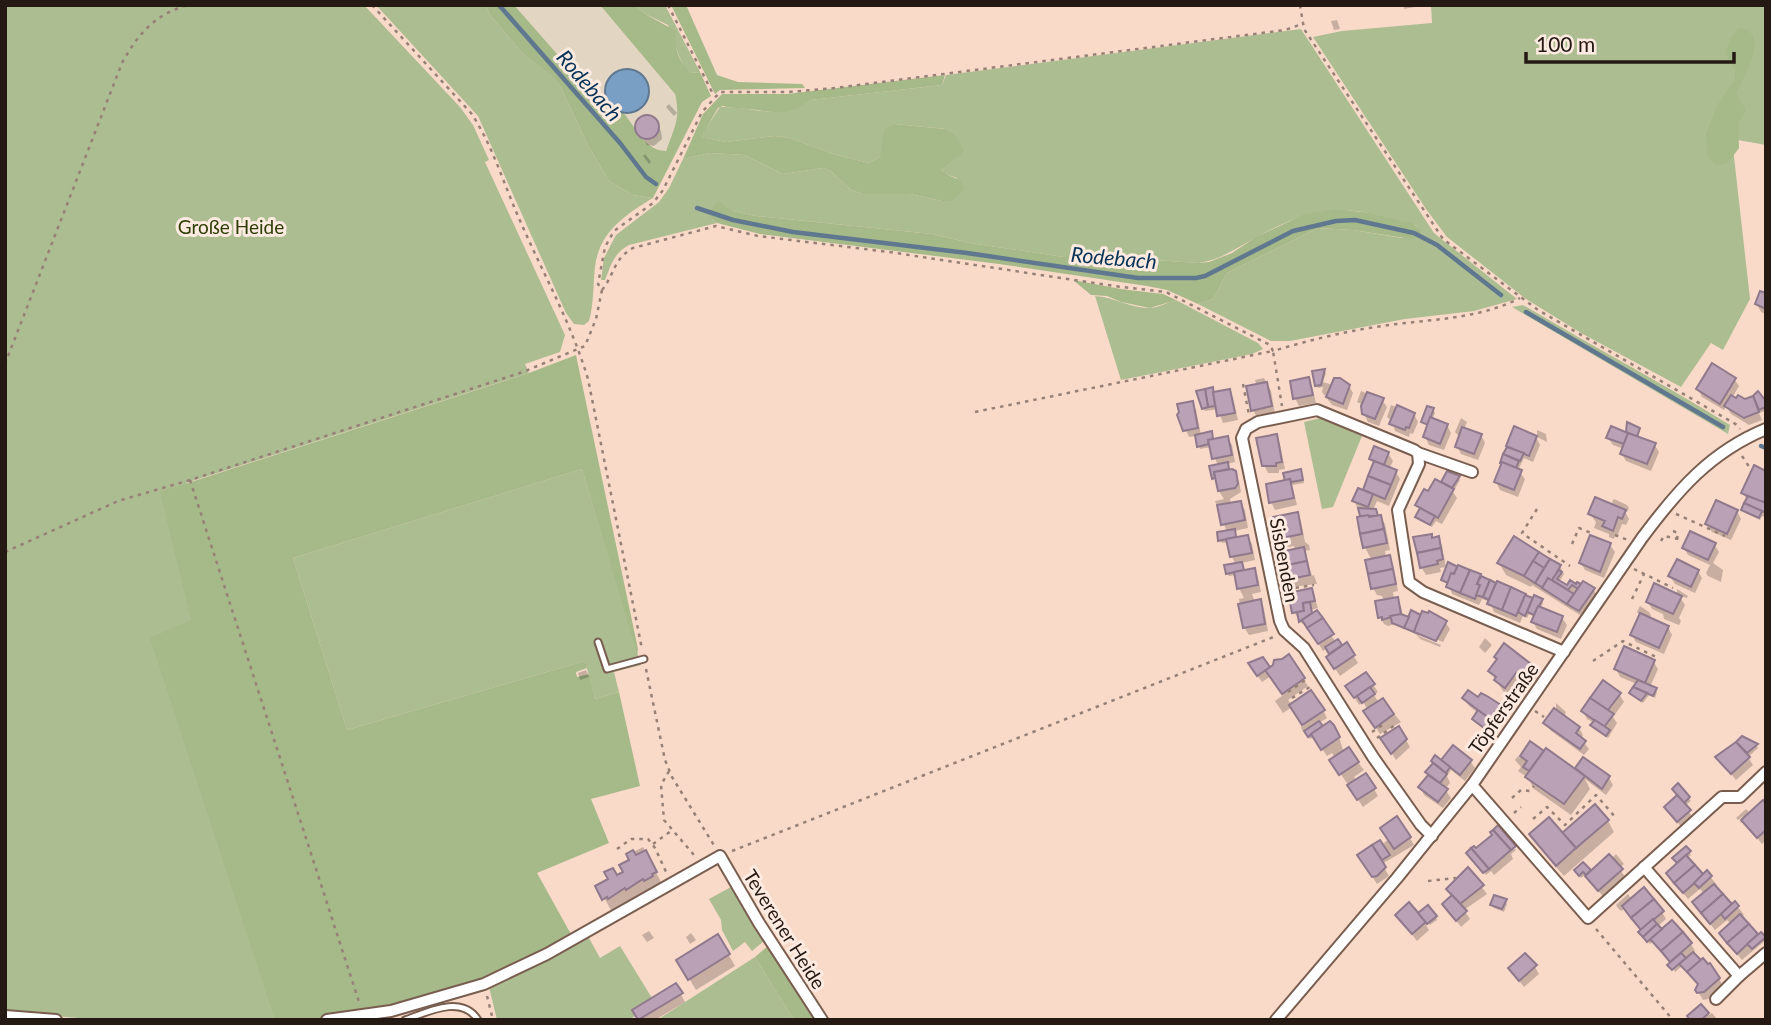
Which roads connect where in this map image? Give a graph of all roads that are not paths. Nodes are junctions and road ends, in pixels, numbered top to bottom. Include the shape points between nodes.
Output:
1 (1766, 429) edge
2 (1418, 453) junction
3 (1472, 472) dead end
4 (598, 642) dead end
5 (1564, 652) junction
6 (644, 659) road end
7 (1764, 778) edge
8 (1472, 785) junction
9 (1432, 836) junction
10 (1644, 867) junction
11 (1766, 953) edge
12 (1739, 976) junction
13 (1716, 999) dead end
14 (5, 1016) edge
15 (56, 1020) edge
16 (327, 1020) edge
17 (405, 1020) edge
18 (478, 1020) edge
19 (822, 1020) edge
20 (1276, 1020) edge

1 - 5 street, Töpferstraße via 1701,468 1664,509
2 - 3 street
2 - 5 street via 1419,464 1398,510 1409,582
2 - 9 street, Sisbenden via 1317,410 1250,425 1242,438 1284,630 1304,648 1365,746
4 - 6 lane via 607,669
5 - 8 street, Töpferstraße
7 - 10 street via 1740,797 1722,797
8 - 9 street, Töpferstraße
8 - 10 street via 1588,918
9 - 20 street, Töpferstraße
10 - 12 street
11 - 12 street
12 - 13 street
14 - 15 street
16 - 19 street, Teverener Heide via 391,1011 484,984 547,954 720,856
17 - 18 lane via 453,1006 468,1010

